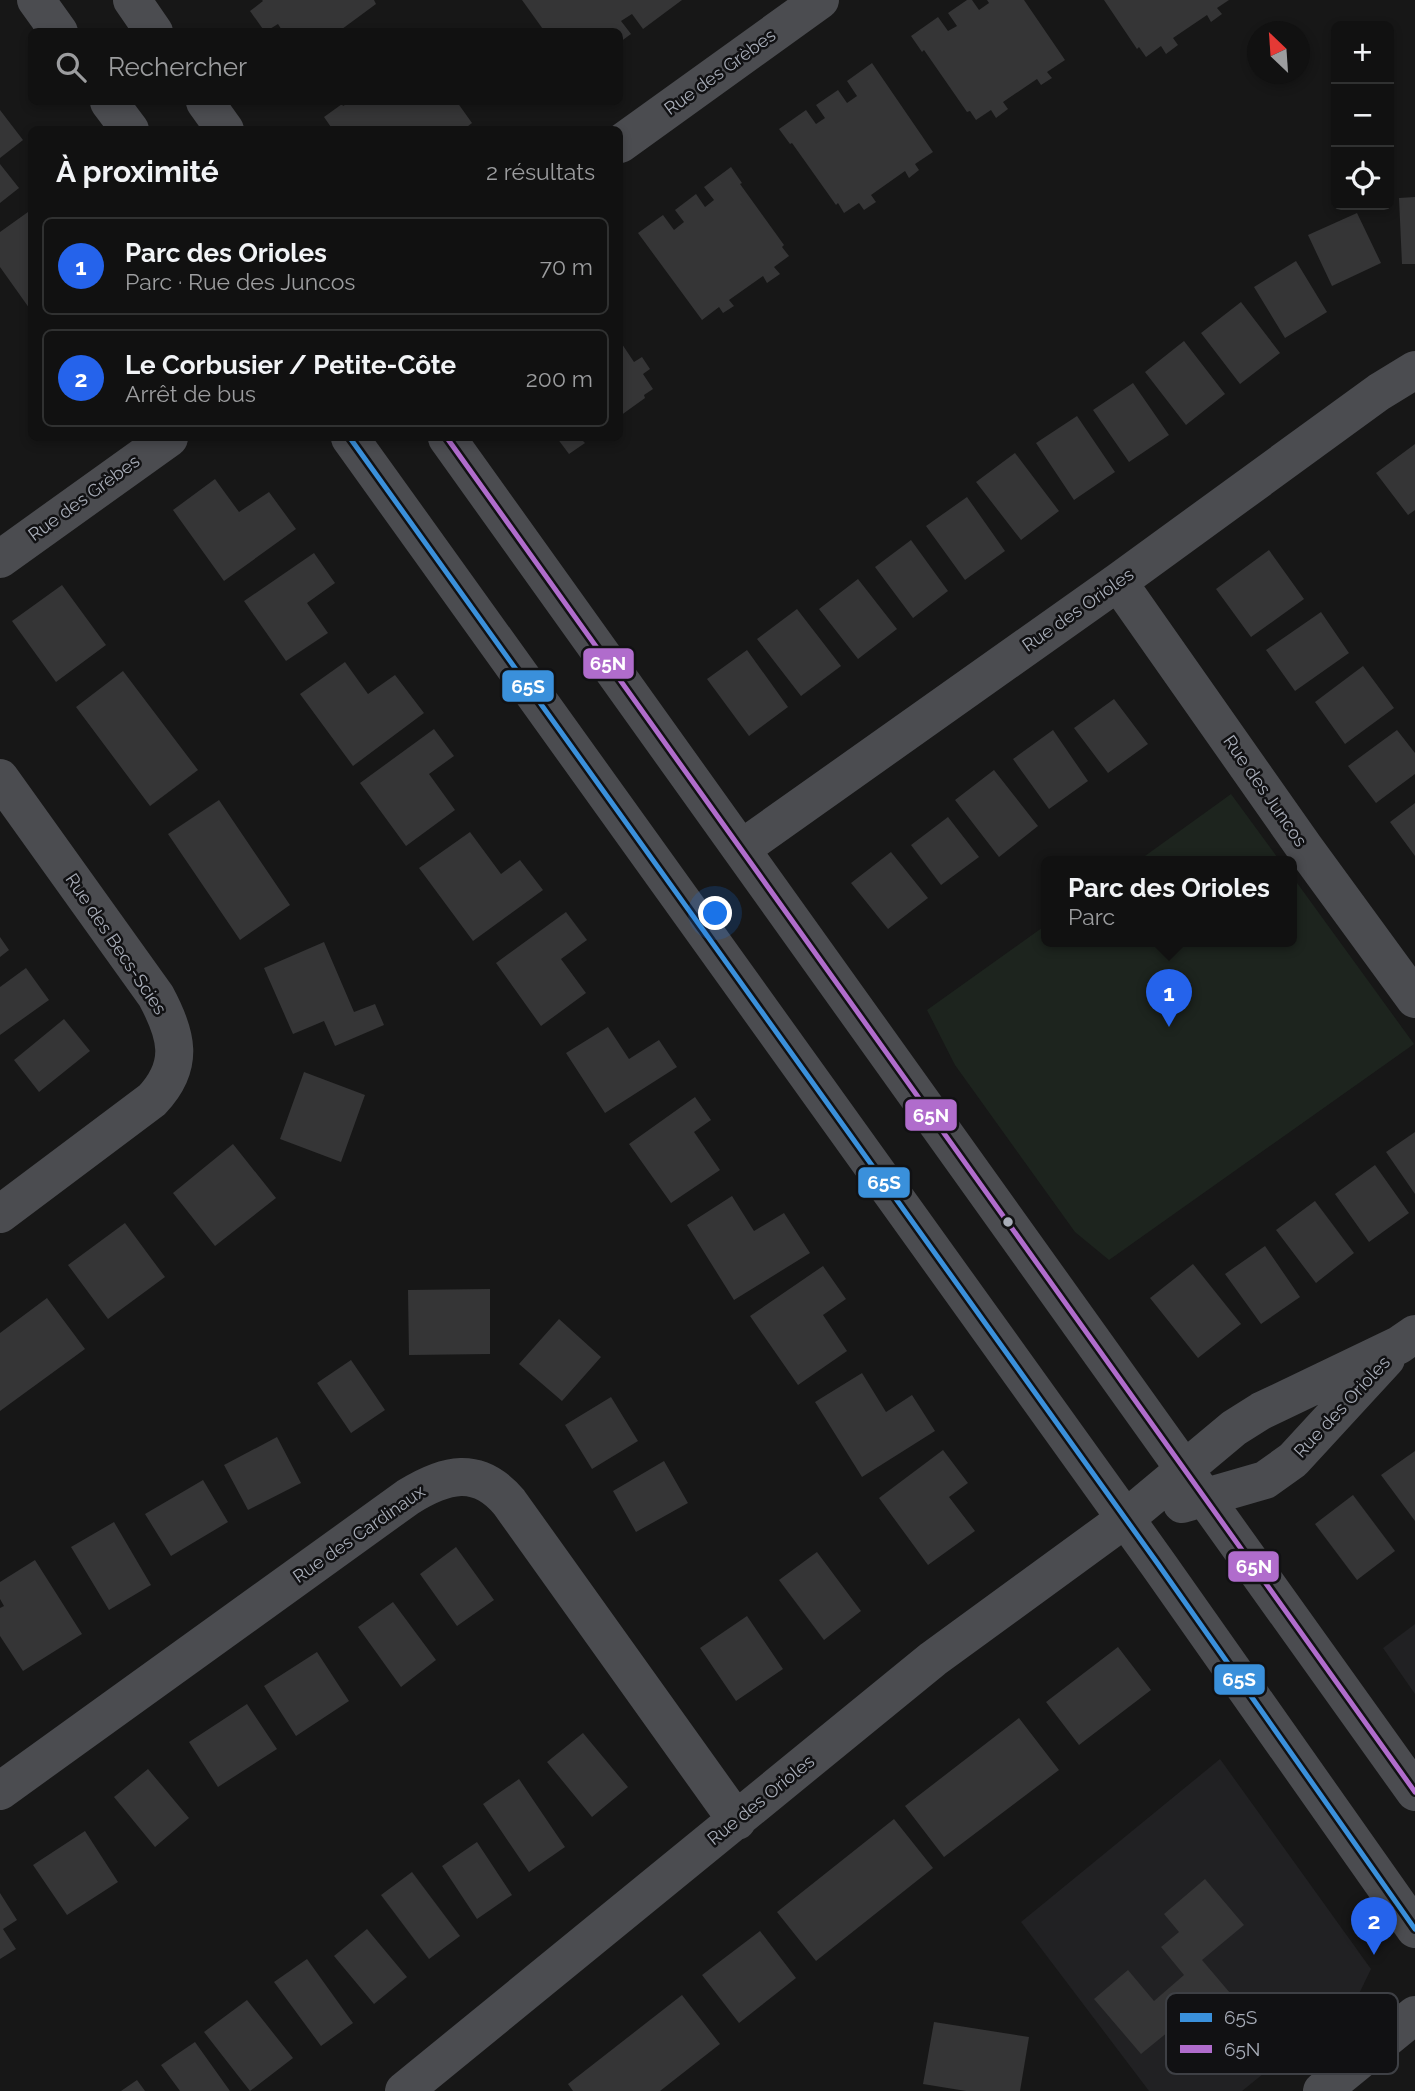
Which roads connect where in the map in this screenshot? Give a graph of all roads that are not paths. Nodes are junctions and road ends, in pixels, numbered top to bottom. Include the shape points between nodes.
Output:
1 (36, 0) edge
2 (132, 0) edge
3 (820, 0) edge
4 (56, 28) edge
5 (151, 28) edge
6 (111, 105) edge
7 (207, 105) edge
8 (127, 126) edge
9 (222, 126) edge
10 (623, 142) edge
11 (1415, 370) edge
12 (165, 441) edge
13 (353, 441) edge
14 (449, 441) edge
15 (0, 559) edge
16 (1118, 582) junction
17 (0, 778) edge
18 (741, 849) junction
19 (1415, 999) edge
20 (0, 1214) edge
21 (1407, 1340) edge
22 (1195, 1483) junction
23 (1125, 1519) junction
24 (0, 1791) edge
25 (1415, 1791) edge
26 (737, 1821) junction
27 (1415, 1929) edge
28 (1415, 2015) edge
29 (1398, 2029) edge
30 (1343, 2074) edge
31 (404, 2091) edge
32 (1322, 2091) edge

1 - 4 street
2 - 5 street
3 - 10 street, Rue des Grèbes
6 - 8 street
7 - 9 street
11 - 16 street, Rue des Orioles
12 - 15 street, Rue des Grèbes
13 - 23 street
14 - 18 street
16 - 18 street, Rue des Orioles
16 - 19 street, Rue des Juncos
17 - 20 street, Rue des Becs-Scies via 156,996 175,1047 169,1078 152,1100
18 - 22 street
21 - 22 street, Rue des Orioles via 1234,1428
21 - 22 street, Rue des Orioles via 1293,1461 1265,1480
22 - 23 street, Rue des Orioles
22 - 25 street
23 - 26 street, Rue des Orioles via 933,1659
23 - 27 street
24 - 26 street, Rue des Cardinaux via 408,1497 436,1482 464,1476 487,1482 509,1502
26 - 31 street, Rue des Orioles
28 - 29 street
30 - 32 street

